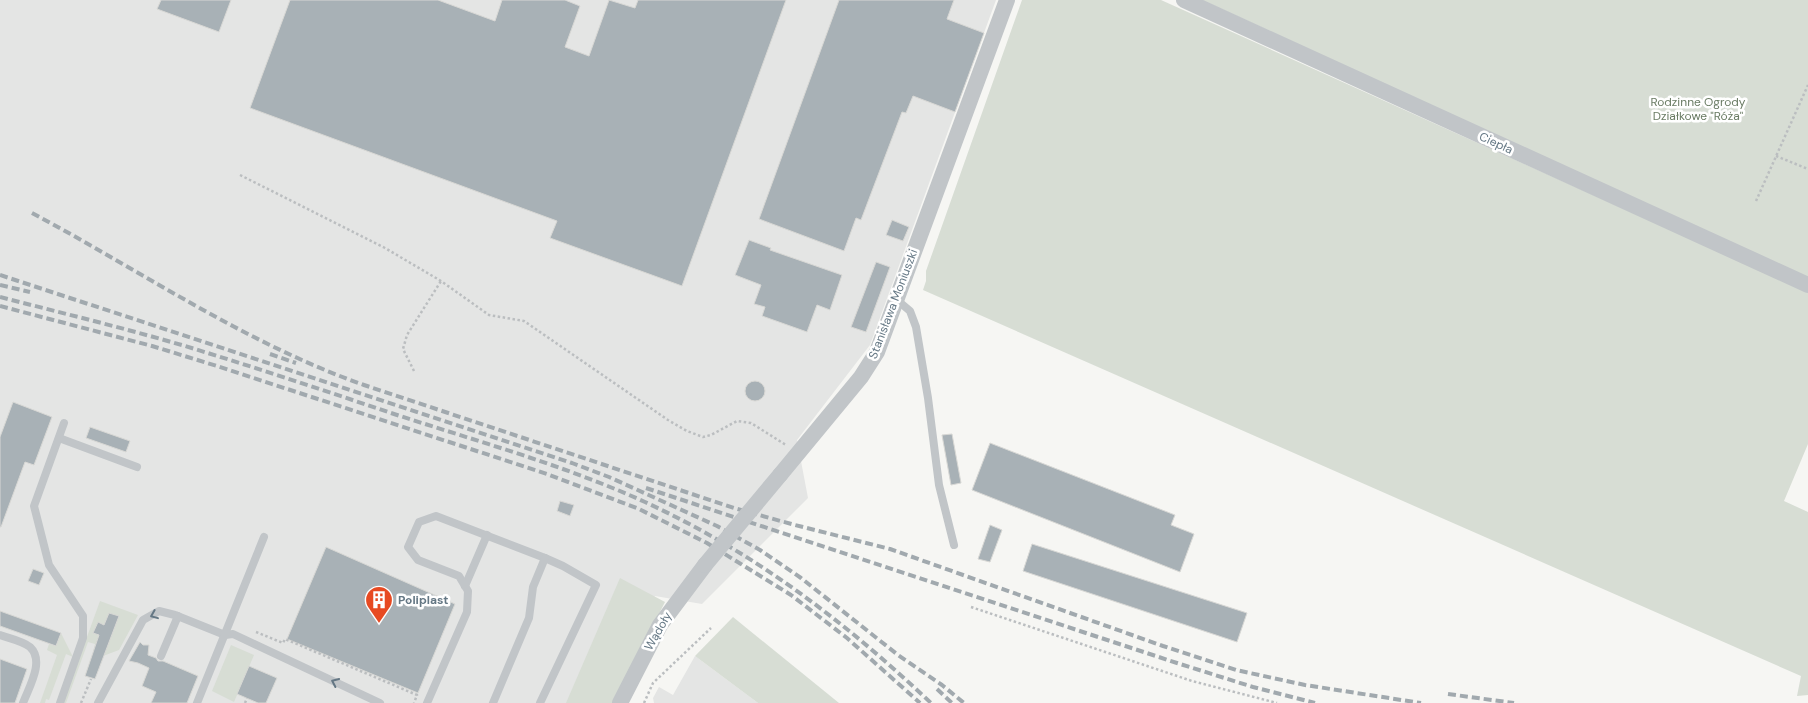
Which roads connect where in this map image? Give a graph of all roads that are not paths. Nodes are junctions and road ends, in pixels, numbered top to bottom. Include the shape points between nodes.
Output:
1 (1007, 0) edge
2 (1184, 0) edge
3 (1808, 285) edge
4 (896, 300) junction
5 (64, 423) dead end
6 (59, 438) junction
7 (137, 467) dead end
8 (487, 536) junction
9 (264, 537) dead end
10 (954, 545) dead end
11 (545, 558) junction
12 (705, 565) joint
13 (465, 586) junction
14 (178, 616) junction
15 (0, 635) edge
16 (225, 635) junction
17 (161, 656) dead end
18 (23, 703) edge
19 (60, 703) edge
20 (98, 703) edge
21 (197, 703) edge
22 (380, 703) edge
23 (427, 703) edge
24 (493, 703) edge
25 (540, 703) edge
26 (620, 703) edge

1 - 4 street, Stanisława Moniuszki
2 - 3 street, Ciepła
4 - 10 lane via 910,311 916,327 939,485
4 - 12 street, Stanisława Moniuszki, bridge via 877,352 861,377
5 - 6 lane
6 - 7 lane
6 - 19 lane via 34,506 49,565 83,616 83,638
8 - 11 lane
8 - 13 lane
8 - 13 lane via 436,516 420,522 408,547 418,560 459,576
9 - 16 lane
11 - 24 lane via 533,587 529,618
11 - 25 lane via 596,585
12 - 26 street, Wądoły via 660,625
13 - 23 lane via 468,591 466,612
14 - 16 lane
14 - 17 lane
14 -> 20 lane via 159,612 144,620
15 - 18 lane via 29,646 36,656 36,668
16 - 21 lane
22 -> 16 lane via 233,634

